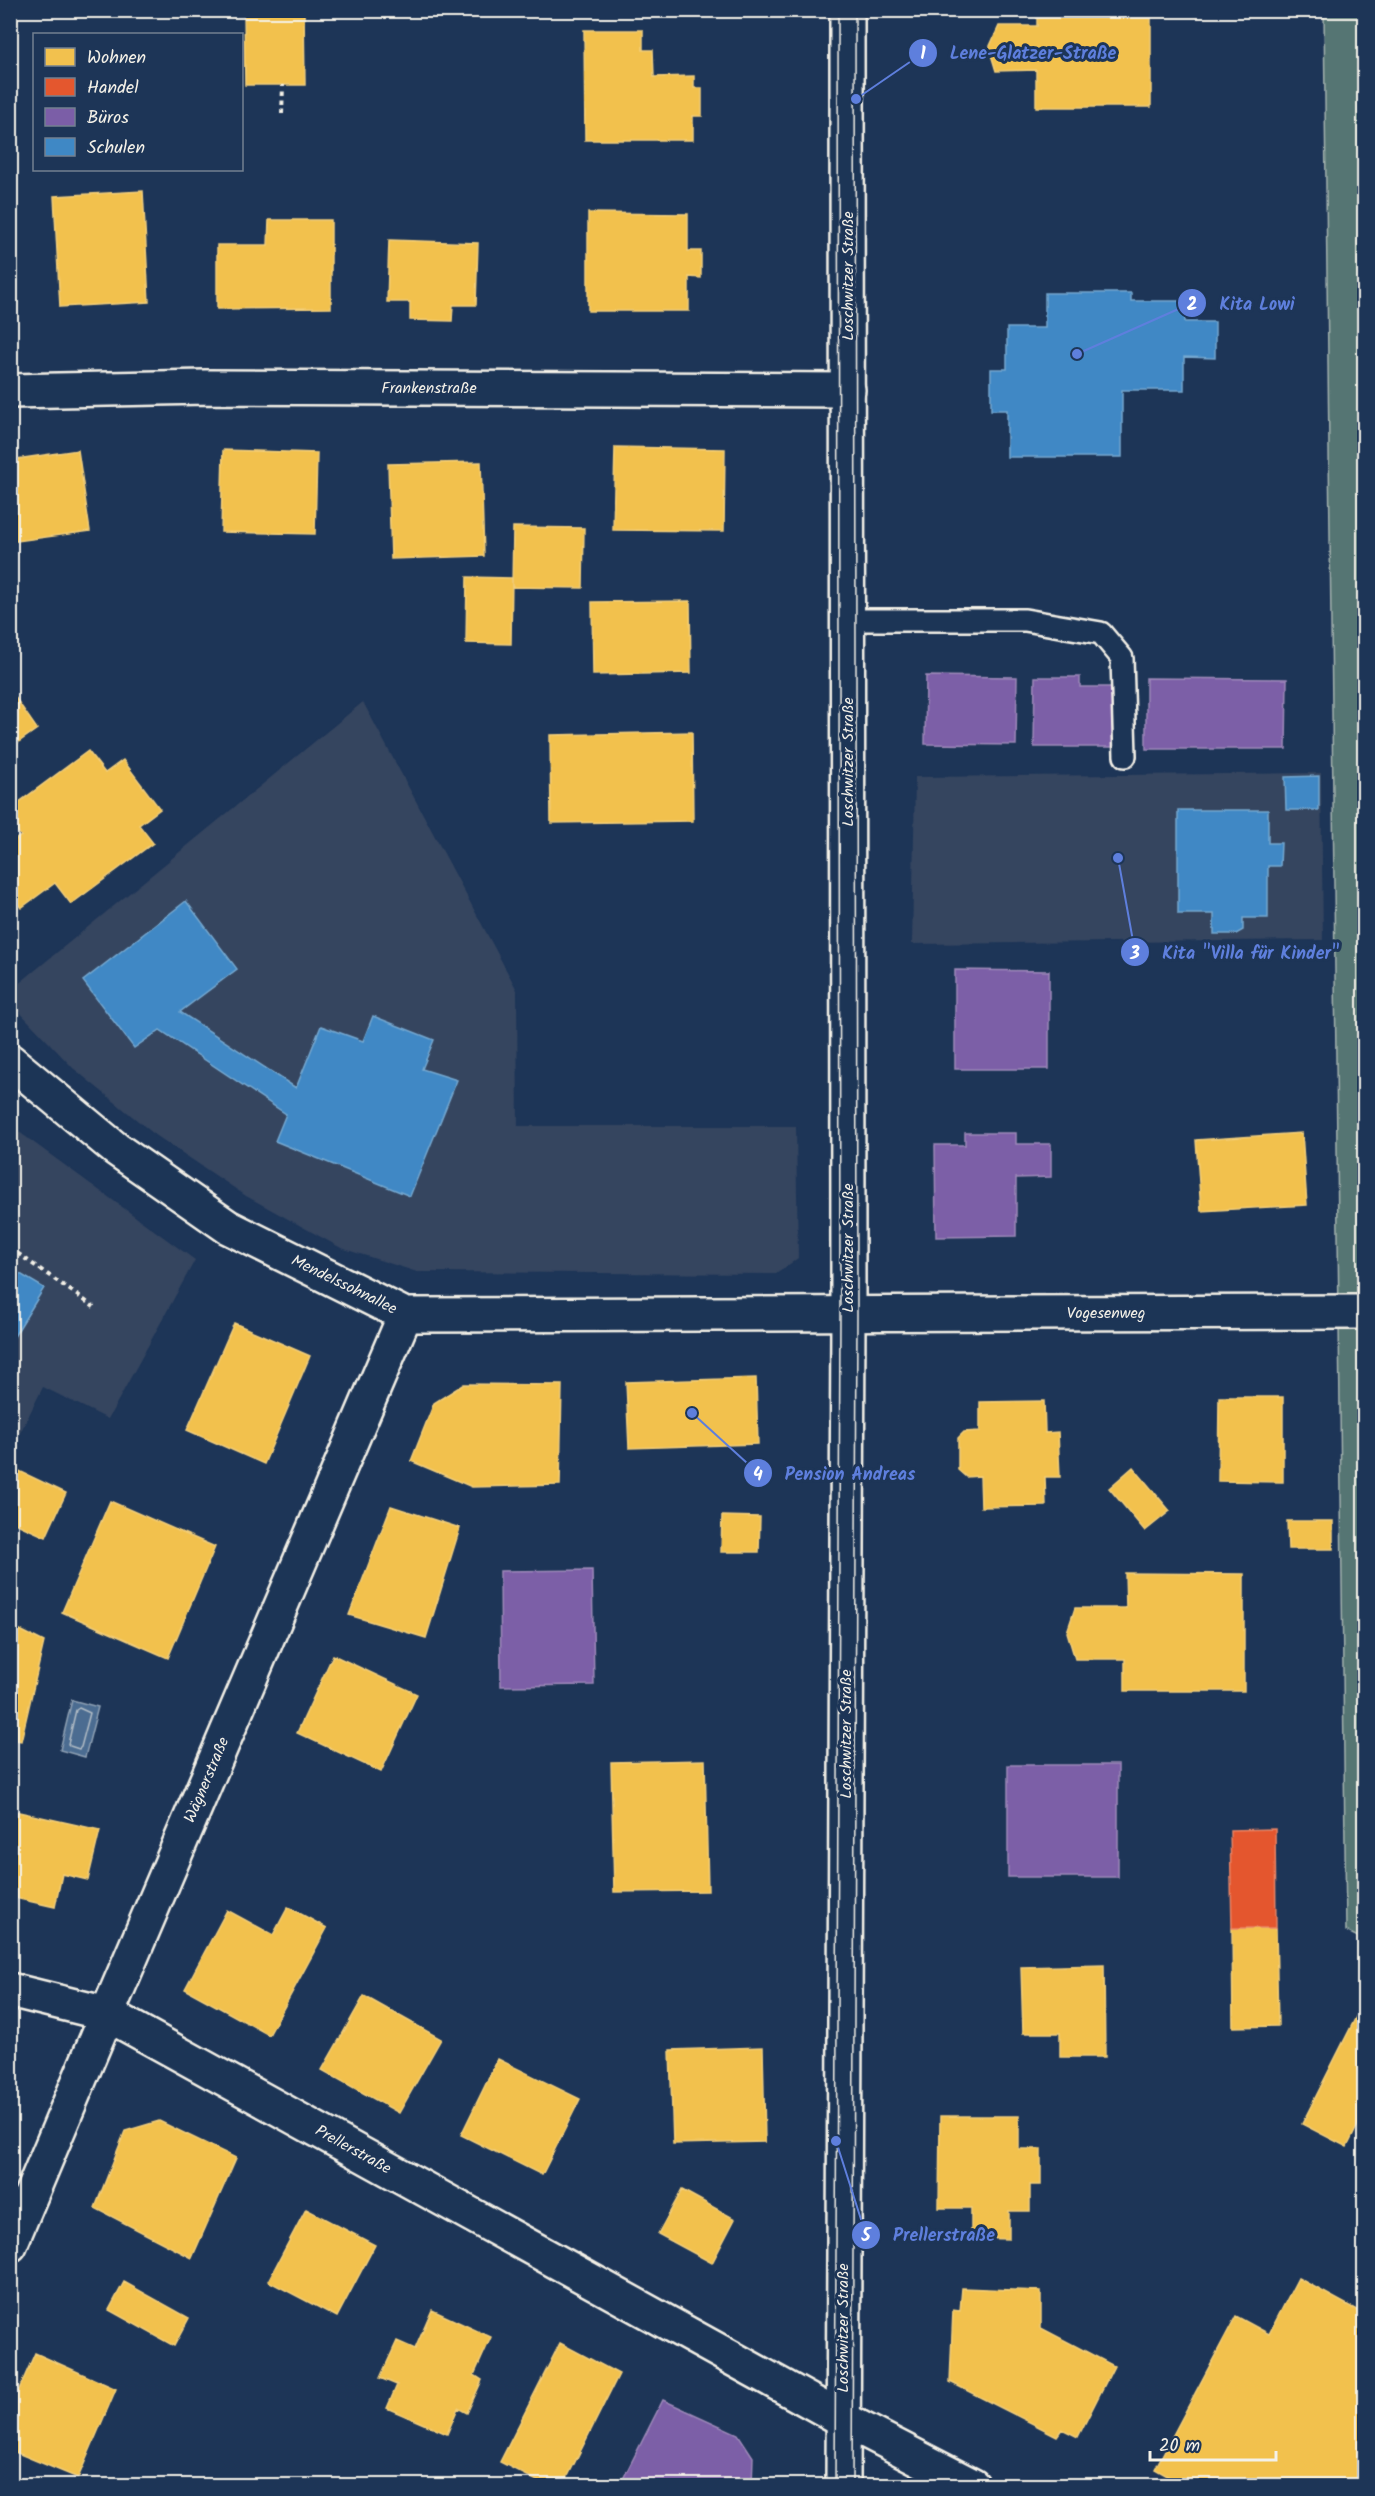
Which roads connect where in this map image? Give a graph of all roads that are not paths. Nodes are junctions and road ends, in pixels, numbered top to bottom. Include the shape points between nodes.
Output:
1 (847, 10) edge
2 (848, 390) junction
3 (10, 391) edge
4 (848, 620) junction
5 (1125, 756) dead end
6 (10, 1061) edge
7 (1365, 1312) edge
8 (848, 1314) junction
9 (405, 1315) junction
10 (10, 1990) edge
11 (107, 2014) junction
12 (10, 2245) edge
13 (843, 2419) junction
14 (843, 2486) edge
15 (973, 2486) edge

1 - 2 street, Loschwitzer Straße
2 - 3 street, Frankenstraße via 206,387
2 - 4 street, Loschwitzer Straße
4 - 5 lane via 1025,620 1101,633 1122,658
4 - 8 street, Loschwitzer Straße
6 - 9 street, Mendelssohnallee via 116,1149 228,1227
7 - 8 street, Vogesenweg
8 - 9 street, Mendelssohnallee
8 - 13 street, Loschwitzer Straße
9 - 11 street, Wägnerstraße
10 - 11 street, Prellerstraße
11 - 12 street, Wägnerstraße
11 - 13 street, Prellerstraße
13 - 14 street, Loschwitzer Straße
13 - 15 street, Prellerstraße

